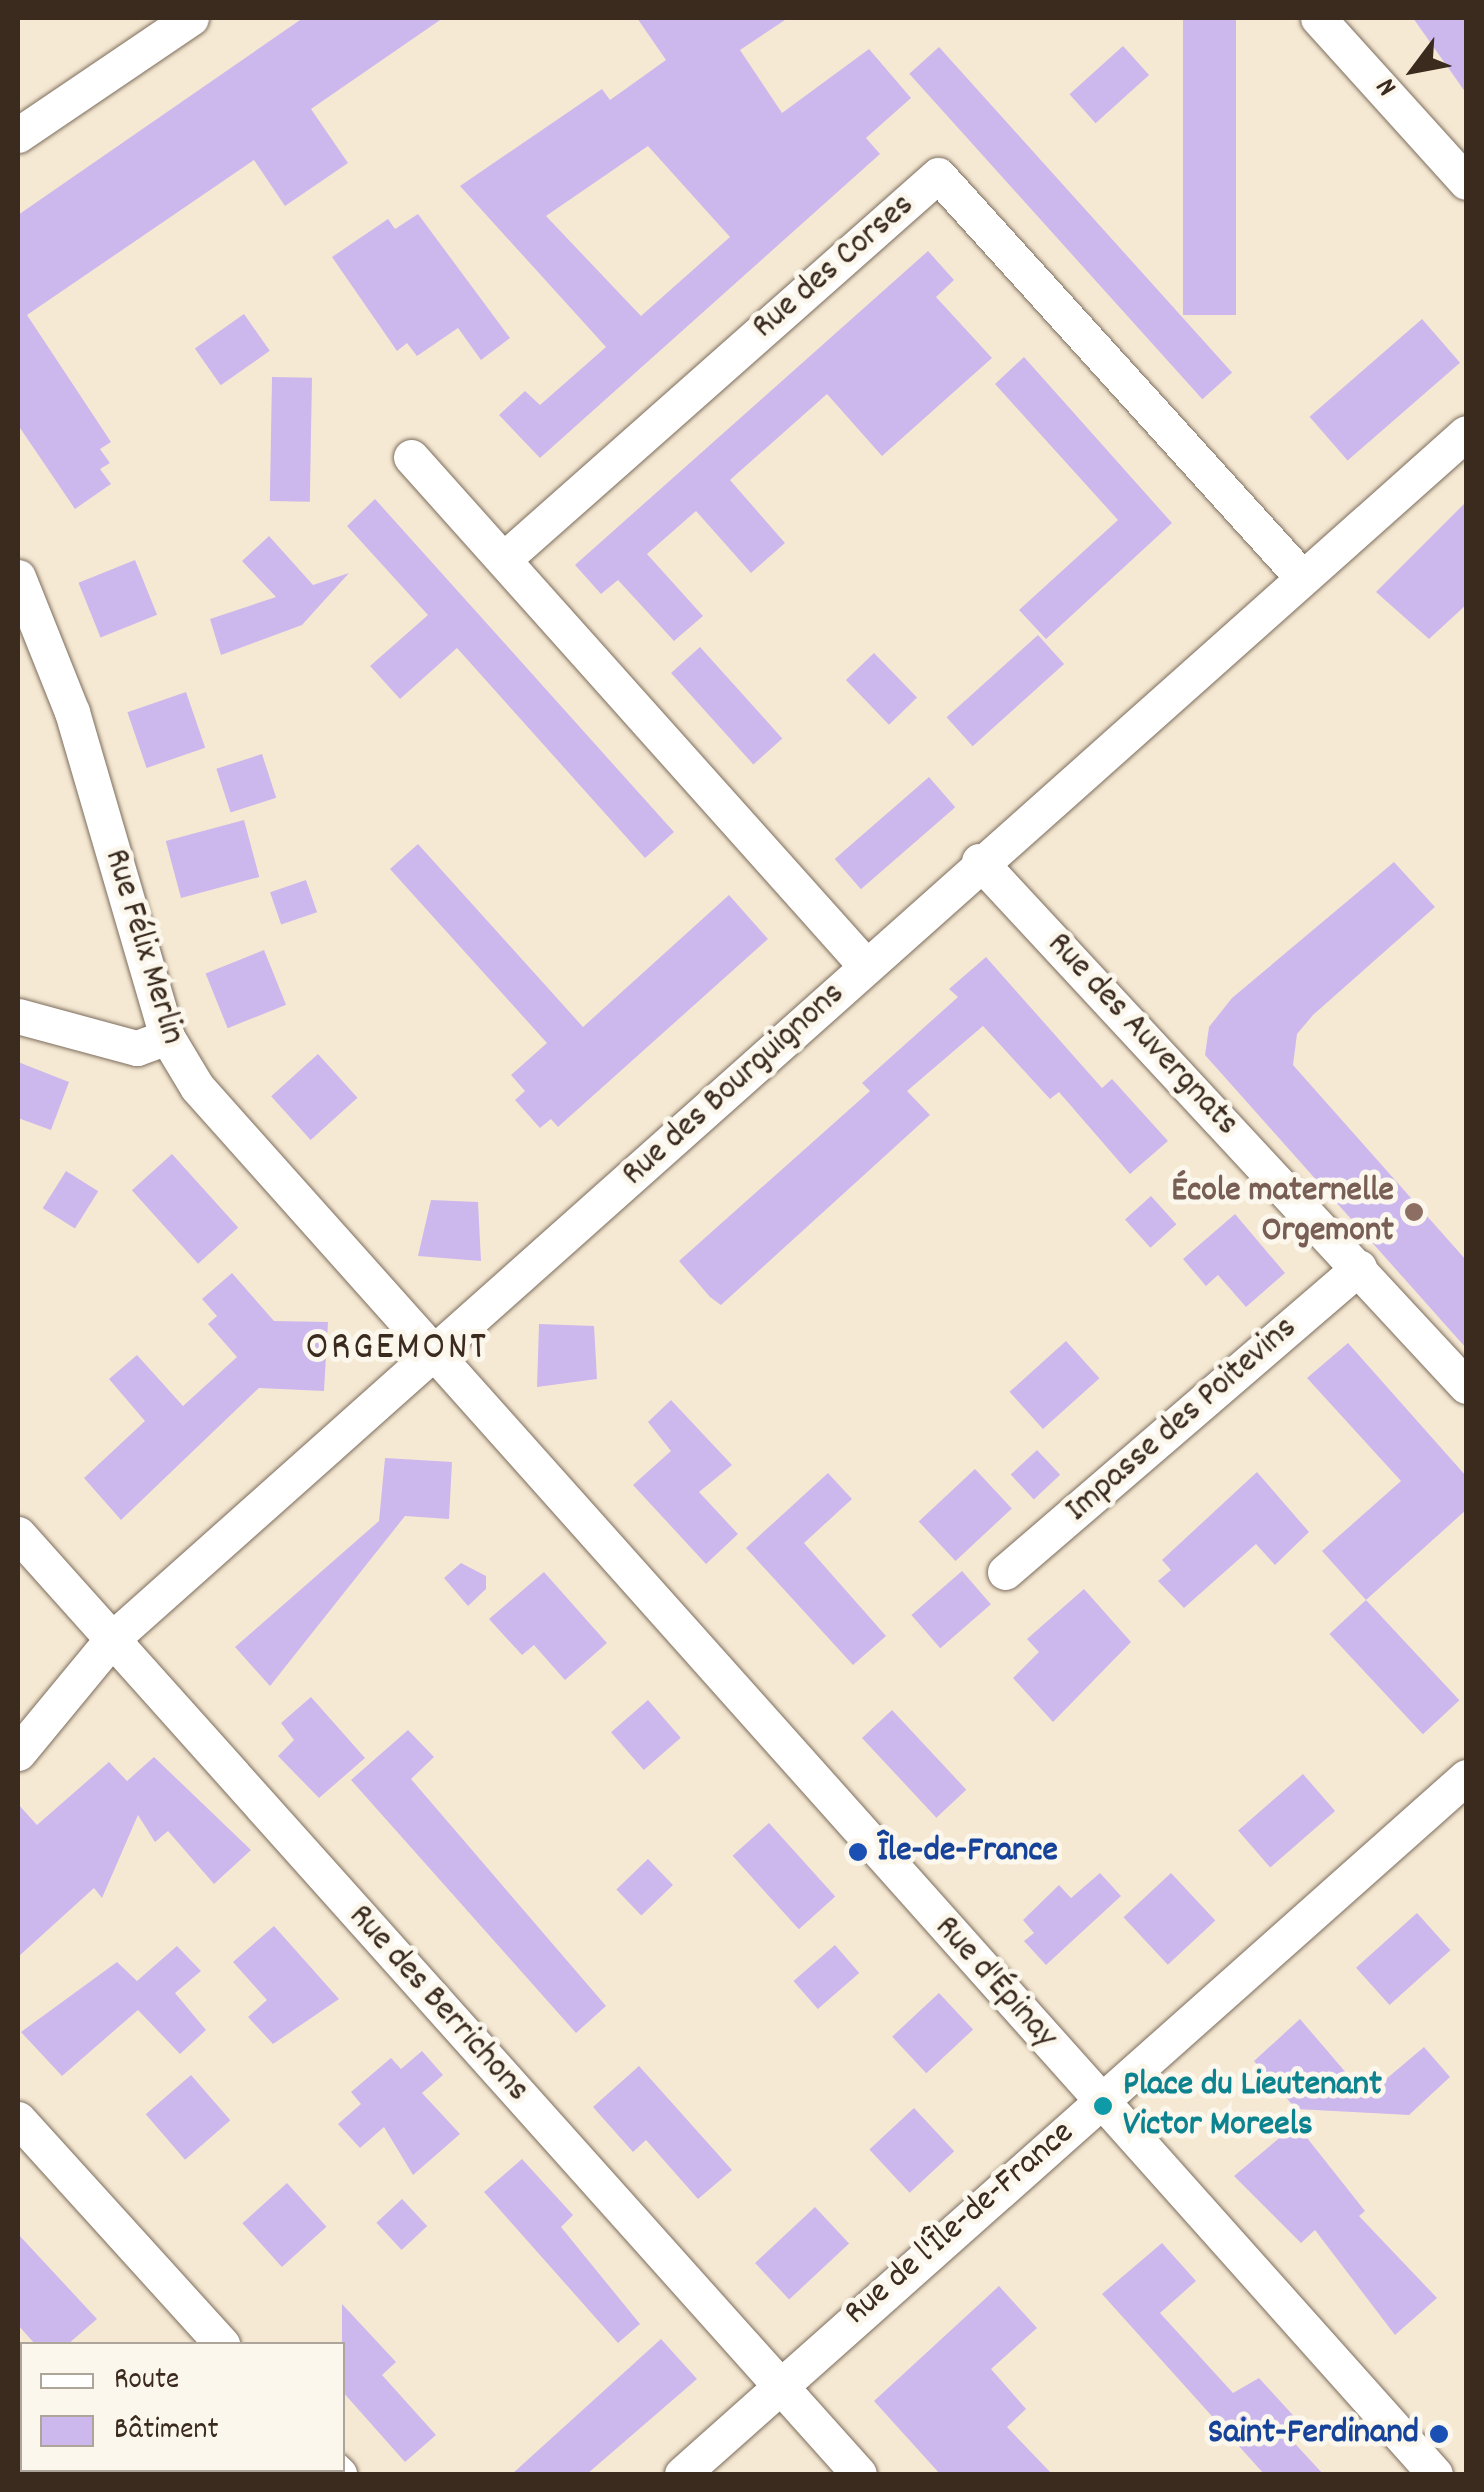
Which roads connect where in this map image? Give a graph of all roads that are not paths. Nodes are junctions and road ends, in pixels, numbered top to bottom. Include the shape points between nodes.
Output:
1 (191, 18) edge
2 (1318, 18) edge
3 (18, 135) edge
4 (1466, 182) edge
5 (1466, 433) edge
6 (411, 457) dead end
7 (504, 558) junction
8 (1301, 576) junction
9 (18, 577) edge
10 (980, 861) junction
11 (866, 964) junction
12 (18, 1016) edge
13 (167, 1037) junction
14 (1360, 1267) junction
15 (435, 1357) junction
16 (1466, 1386) edge
17 (18, 1534) edge
18 (1004, 1572) dead end
19 (112, 1639) junction
20 (18, 1752) edge
21 (1466, 1777) edge
22 (1100, 2100) junction
23 (18, 2119) edge
24 (220, 2342) edge
25 (778, 2385) junction
26 (682, 2474) edge
27 (858, 2474) edge
28 (1435, 2474) edge

1 - 3 street
2 - 4 street
5 - 8 street, Rue des Bourguignons
6 - 7 street
7 - 8 street, Rue des Corses via 938,175
7 - 11 street
8 - 10 street, Rue des Bourguignons
9 - 13 street, Rue Félix Merlin via 72,712
10 - 11 street, Rue des Bourguignons
10 - 14 street, Rue des Auvergnats
11 - 15 street, Rue des Bourguignons
12 - 13 street via 137,1048
13 - 15 street, Rue Félix Merlin via 197,1088
14 - 16 street, Rue des Auvergnats
14 - 18 street, Impasse des Poitevins
15 - 19 street, Rue des Bourguignons
15 - 22 street, Rue d'Épinay
17 - 19 street, Rue des Berrichons
19 - 20 street, Rue des Bourguignons
19 - 25 street, Rue des Berrichons
21 - 22 street, Rue de l'Île-de-France
22 - 25 street, Rue de l'Île-de-France
22 - 28 street, Rue d'Épinay
23 - 24 street
25 - 26 street, Rue de l'Île-de-France
25 - 27 street, Rue des Berrichons

